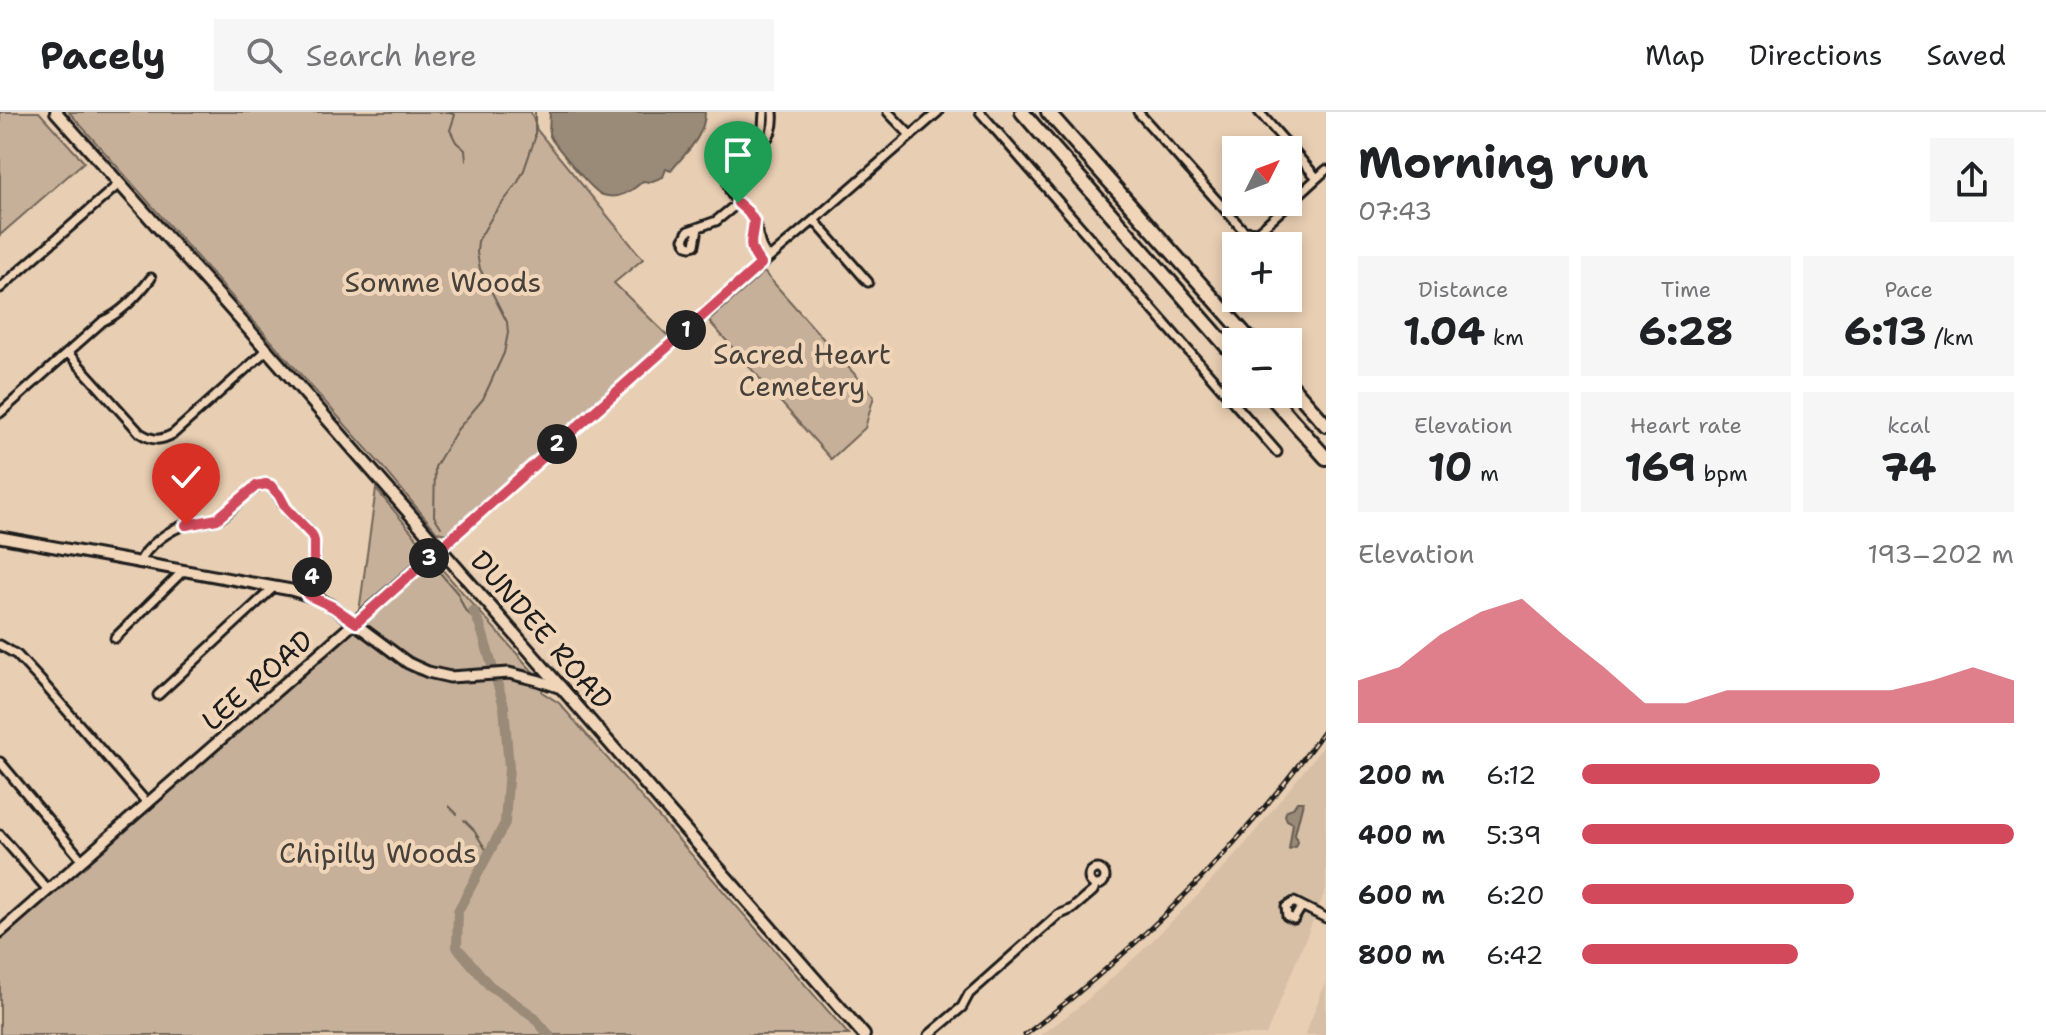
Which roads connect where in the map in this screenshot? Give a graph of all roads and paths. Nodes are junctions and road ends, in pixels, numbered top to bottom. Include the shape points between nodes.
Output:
1 (56, 112) edge
2 (764, 112) edge
3 (773, 112) edge
4 (888, 112) edge
5 (938, 112) edge
6 (980, 112) edge
7 (1022, 112) edge
8 (1048, 112) edge
9 (1138, 112) edge
10 (1259, 112) edge
11 (911, 136) junction
12 (751, 149) junction
13 (1326, 170) edge
14 (1317, 178) junction
15 (120, 183) junction
16 (738, 203) junction
17 (814, 220) junction
18 (754, 221) junction
19 (698, 228) dead end
20 (769, 258) junction
21 (761, 264) junction
22 (151, 278) dead end
23 (868, 282) dead end
24 (0, 288) edge
25 (1240, 328) edge
26 (1222, 341) edge
27 (267, 350) junction
28 (68, 353) junction
29 (1302, 398) edge
30 (1281, 408) edge
31 (0, 413) edge
32 (1326, 425) edge
33 (1277, 452) dead end
34 (1326, 458) edge
35 (0, 537) edge
36 (439, 549) junction
37 (139, 563) junction
38 (183, 571) junction
39 (274, 587) junction
40 (308, 595) junction
41 (356, 623) junction
42 (115, 638) dead end
43 (0, 645) edge
44 (561, 688) junction
45 (158, 695) dead end
46 (0, 762) edge
47 (148, 804) junction
48 (0, 835) edge
49 (82, 860) junction
50 (1096, 885) dead end
51 (48, 890) junction
52 (1302, 906) dead end
53 (1326, 918) edge
54 (0, 932) edge
55 (864, 1035) edge
56 (929, 1035) edge

1 - 15 main road, DUNDEE ROAD
2 - 12 street via 763,127
3 - 12 street via 769,137
4 - 11 street
5 - 11 street, LEE ROAD
6 - 33 street
7 - 26 highway
8 - 25 highway
9 - 14 street via 1239,227 1251,233
10 - 14 street
11 - 17 street, LEE ROAD
12 - 16 street via 731,166 727,177
13 - 14 street
15 - 24 street
15 - 27 main road, DUNDEE ROAD
16 - 18 street
16 - 19 street via 722,218
17 - 20 street, LEE ROAD
17 - 23 street
18 - 20 street via 759,245
18 - 21 street via 749,244
20 - 21 street, LEE ROAD
21 - 36 street, LEE ROAD
22 - 28 street
27 - 28 street via 160,441 140,433
27 - 36 main road, DUNDEE ROAD
28 - 31 street
29 - 32 highway
30 - 34 highway
35 - 37 main road
36 - 41 main road, LEE ROAD
36 - 44 main road, DUNDEE ROAD
37 - 38 main road
37 - 40 street via 171,532 217,519 256,486 266,484 312,535
38 - 39 main road
38 - 42 street
39 - 40 main road
39 - 45 street
40 - 41 main road
41 - 44 main road via 428,672 450,677 509,673
41 - 47 main road, LEE ROAD
43 - 47 street via 17,655
44 - 55 main road, DUNDEE ROAD
46 - 49 street
47 - 49 main road, LEE ROAD
48 - 51 street
49 - 51 main road, LEE ROAD
50 - 56 street
51 - 54 main road, LEE ROAD
52 - 53 street

